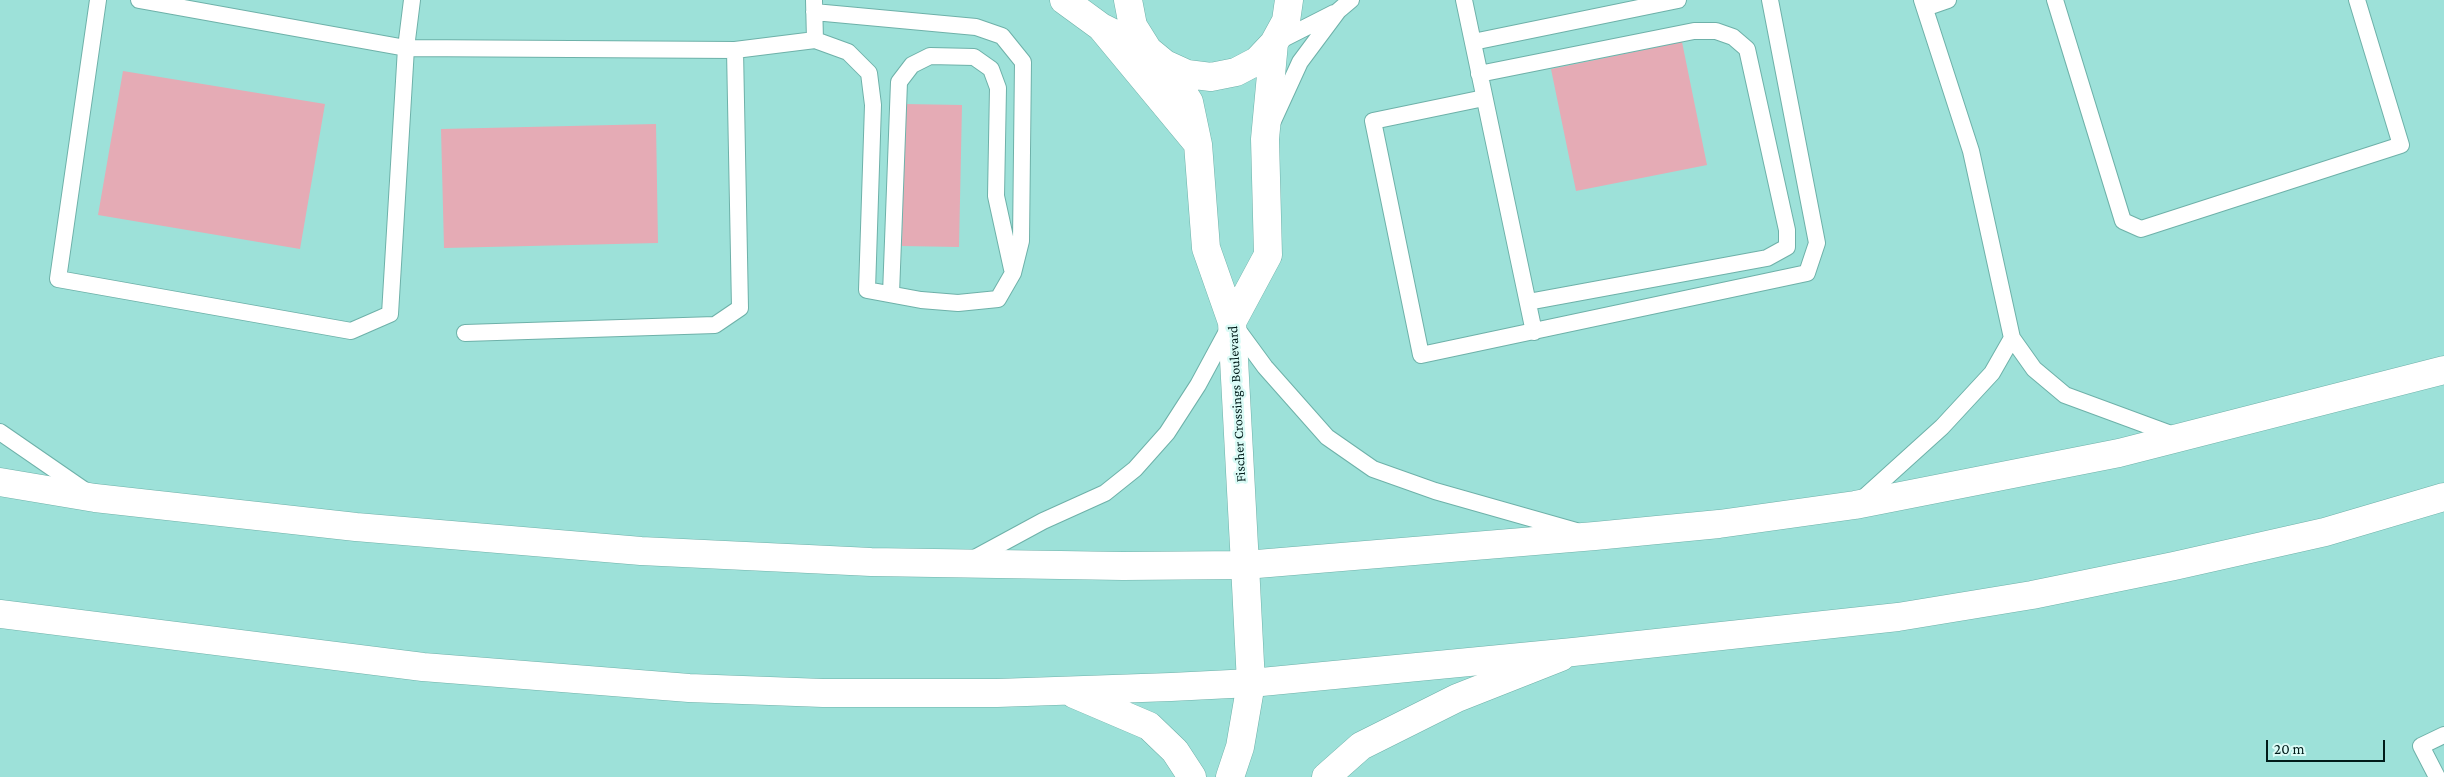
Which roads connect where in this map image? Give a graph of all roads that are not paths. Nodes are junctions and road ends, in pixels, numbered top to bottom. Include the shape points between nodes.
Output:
1 (98, 0) edge
2 (139, 0) edge
3 (412, 0) edge
4 (1064, 0) edge
5 (1128, 0) edge
6 (1289, 0) edge
7 (1351, 0) edge
8 (1464, 0) edge
9 (1678, 0) edge
10 (1770, 0) edge
11 (1948, 0) edge
12 (2055, 0) edge
13 (2357, 0) edge
14 (1924, 4) edge
15 (814, 6) edge
16 (1338, 11) junction
17 (1101, 27) junction
18 (815, 40) junction
19 (1473, 42) junction
20 (1274, 43) junction
21 (406, 48) junction
22 (735, 50) junction
23 (1156, 57) junction
24 (1479, 74) junction
25 (1484, 98) junction
26 (1265, 139) junction
27 (1198, 144) junction
28 (1014, 273) junction
29 (891, 294) junction
30 (1528, 302) junction
31 (1232, 322) junction
32 (1534, 332) junction
33 (465, 333) dead end
34 (2012, 338) junction
35 (2444, 370) edge
36 (0, 432) edge
37 (2181, 437) junction
38 (0, 482) edge
39 (2444, 497) edge
40 (95, 498) junction
41 (1855, 505) junction
42 (1595, 536) junction
43 (967, 562) junction
44 (1245, 565) junction
45 (0, 614) edge
46 (1573, 652) junction
47 (1251, 682) junction
48 (1065, 690) junction
49 (2444, 735) edge
50 (1192, 777) edge
51 (1230, 777) edge
52 (1326, 777) edge
53 (2437, 777) edge

1 - 21 lane via 58,279 351,331 390,314
2 - 21 lane
3 - 21 lane
4 - 17 main road
5 - 23 main road via 1133,26
6 - 20 main road via 1286,21
7 - 16 lane
8 - 19 lane
9 - 19 lane
10 - 32 lane via 1817,243 1807,273
11 - 14 lane
12 - 13 lane via 2123,222 2141,229 2401,145
14 - 34 lane via 1972,152
15 - 18 lane
15 - 28 lane via 976,26 1002,36 1022,62 1021,241
16 - 20 lane
16 - 26 lane via 1300,62
17 - 23 main road
17 - 27 main road
18 - 22 lane
18 - 29 lane via 848,52 869,73 873,105 868,290
19 - 24 lane
20 - 23 main road via 1257,60 1236,72 1211,77 1187,74
20 - 26 main road, Fischer Crossings Boulevard
21 - 22 lane
22 - 33 lane via 740,308 715,325
23 - 27 main road via 1189,102
24 - 25 lane
24 - 30 lane via 1694,31 1716,31 1733,36 1747,49 1787,230 1786,246 1767,258
25 - 30 lane
25 - 32 lane via 1373,121 1420,355
26 - 31 main road, Fischer Crossings Boulevard via 1268,255
27 - 31 main road via 1206,248
28 - 29 lane via 998,299 958,303
28 - 29 lane via 996,196 998,88 991,69 974,57 930,56 912,65 899,82
30 - 32 lane
31 - 42 lane via 1265,367 1327,437 1373,469 1435,491
31 - 43 lane via 1168,433 1135,469 1105,493 1043,521
31 - 44 main road, Fischer Crossings Boulevard
34 - 37 lane via 2034,369 2065,395
34 - 41 lane via 1992,373 1942,427
35 - 37 main road
36 - 40 lane
37 - 41 main road via 2118,453
38 - 40 main road
39 - 46 main road via 2325,532 2032,595 1898,617
40 - 43 main road via 356,527 641,551 871,562
41 - 42 main road via 1719,524
42 - 44 main road
43 - 44 main road
44 - 47 main road, Fischer Crossings Boulevard
45 - 48 main road via 424,667 556,679 823,692
46 - 47 main road
46 - 52 main road via 1457,698 1391,730 1361,746
47 - 48 main road
47 - 51 main road, Fischer Crossings Boulevard via 1240,746
48 - 50 main road via 1150,726 1175,751
49 - 53 lane via 2421,746

